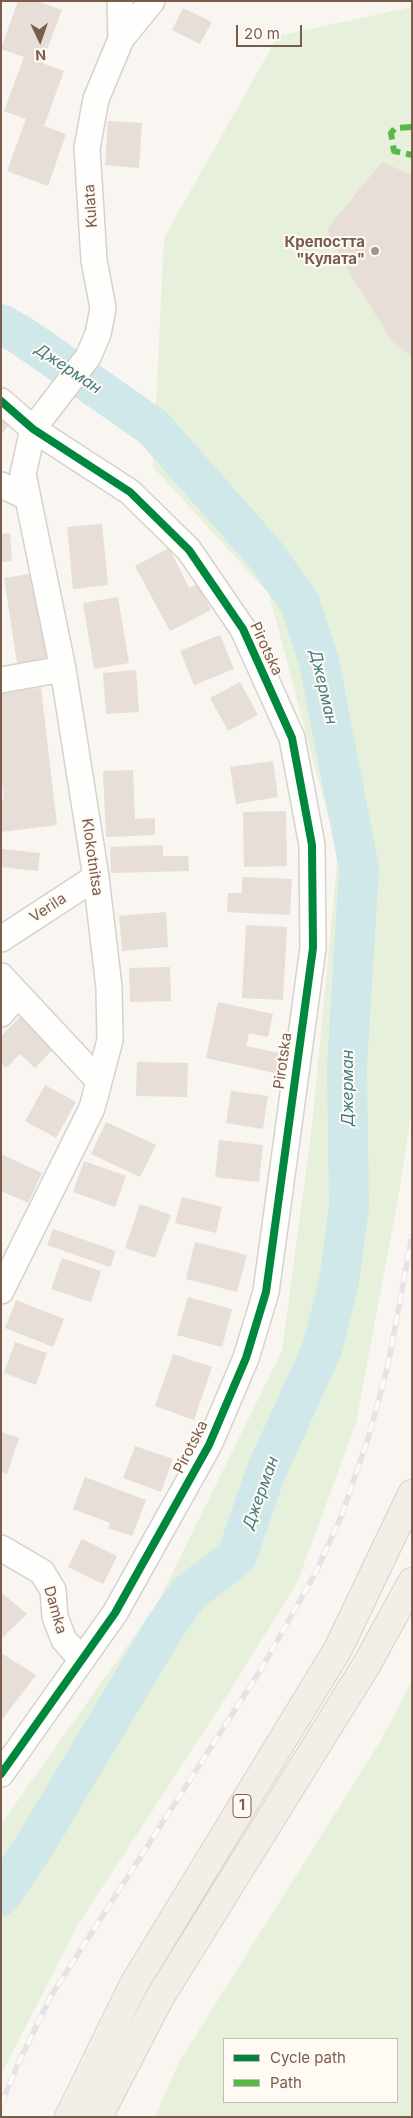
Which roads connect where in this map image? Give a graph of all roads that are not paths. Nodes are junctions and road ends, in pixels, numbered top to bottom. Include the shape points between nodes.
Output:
1 (120, 1) edge
2 (152, 1) edge
3 (121, 39) junction
4 (1, 401) edge
5 (40, 420) junction
6 (1, 485) edge
7 (27, 497) junction
8 (63, 669) junction
9 (1, 680) edge
10 (96, 878) junction
11 (1, 939) edge
12 (10, 985) edge
13 (1, 1014) edge
14 (99, 1081) junction
15 (1, 1291) edge
16 (412, 1494) edge
17 (1, 1548) edge
18 (412, 1582) edge
19 (82, 1660) junction
20 (1, 1774) edge
21 (69, 2117) edge
22 (98, 2117) edge

1 - 3 street
2 - 3 street, Kulata
3 - 5 street, Kulata via 96,99 87,148 94,260 103,308 98,334 88,358
4 - 5 street, Pirotska
5 - 7 street, Klokotnitsa via 23,474
5 - 19 street, Pirotska via 130,492 189,550 243,629 292,738 312,846 313,948 266,1292 246,1358 209,1445 115,1612
6 - 7 street
7 - 8 street, Klokotnitsa
8 - 9 street
8 - 10 street, Klokotnitsa
10 - 11 street, Verila
10 - 14 street, Klokotnitsa via 109,987 110,1040
12 - 13 street
12 - 14 street
14 - 15 street, Klokotnitsa via 92,1108
16 - 21 main road, 1 via 338,1649 134,1984
17 - 19 street, Damka via 42,1572 53,1590 56,1617 64,1640
18 - 22 main road, 1 via 367,1664 160,1996
19 - 20 street, Pirotska

